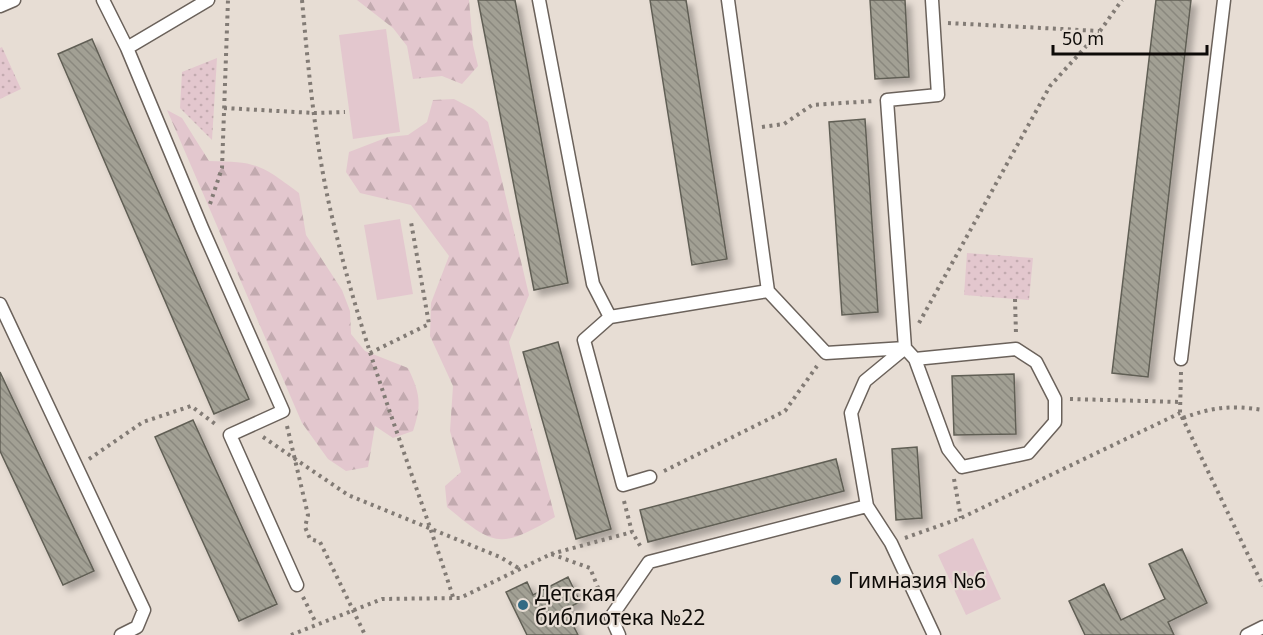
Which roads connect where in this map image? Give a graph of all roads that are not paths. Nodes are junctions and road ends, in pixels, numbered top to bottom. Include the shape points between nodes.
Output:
1 (14, 0) edge
2 (103, 0) edge
3 (208, 0) edge
4 (539, 0) edge
5 (728, 0) edge
6 (932, 0) edge
7 (1224, 0) edge
8 (0, 6) edge
9 (128, 48) junction
10 (768, 291) junction
11 (0, 304) edge
12 (610, 317) junction
13 (905, 348) junction
14 (915, 359) junction
15 (1181, 359) road end
16 (650, 477) road end
17 (867, 506) junction
18 (297, 585) road end
19 (1263, 627) edge
20 (121, 635) edge
21 (619, 635) edge
22 (934, 635) edge
23 (1247, 635) edge

1 - 8 lane
2 - 9 lane
3 - 9 lane
4 - 12 lane via 593,284
5 - 10 lane
6 - 13 lane via 938,96 887,100
7 - 15 lane
9 - 18 lane via 283,411 230,435
10 - 12 lane
10 - 13 lane via 826,353
11 - 20 lane via 144,610 137,627
12 - 16 lane via 584,340 623,485
13 - 14 lane
13 - 17 lane via 865,381 851,413
14 - 14 lane via 1016,350 1036,362 1055,399 1055,422 1028,453 962,467 948,449
17 - 21 lane via 649,562 611,617
17 - 22 lane via 891,543
19 - 23 lane

